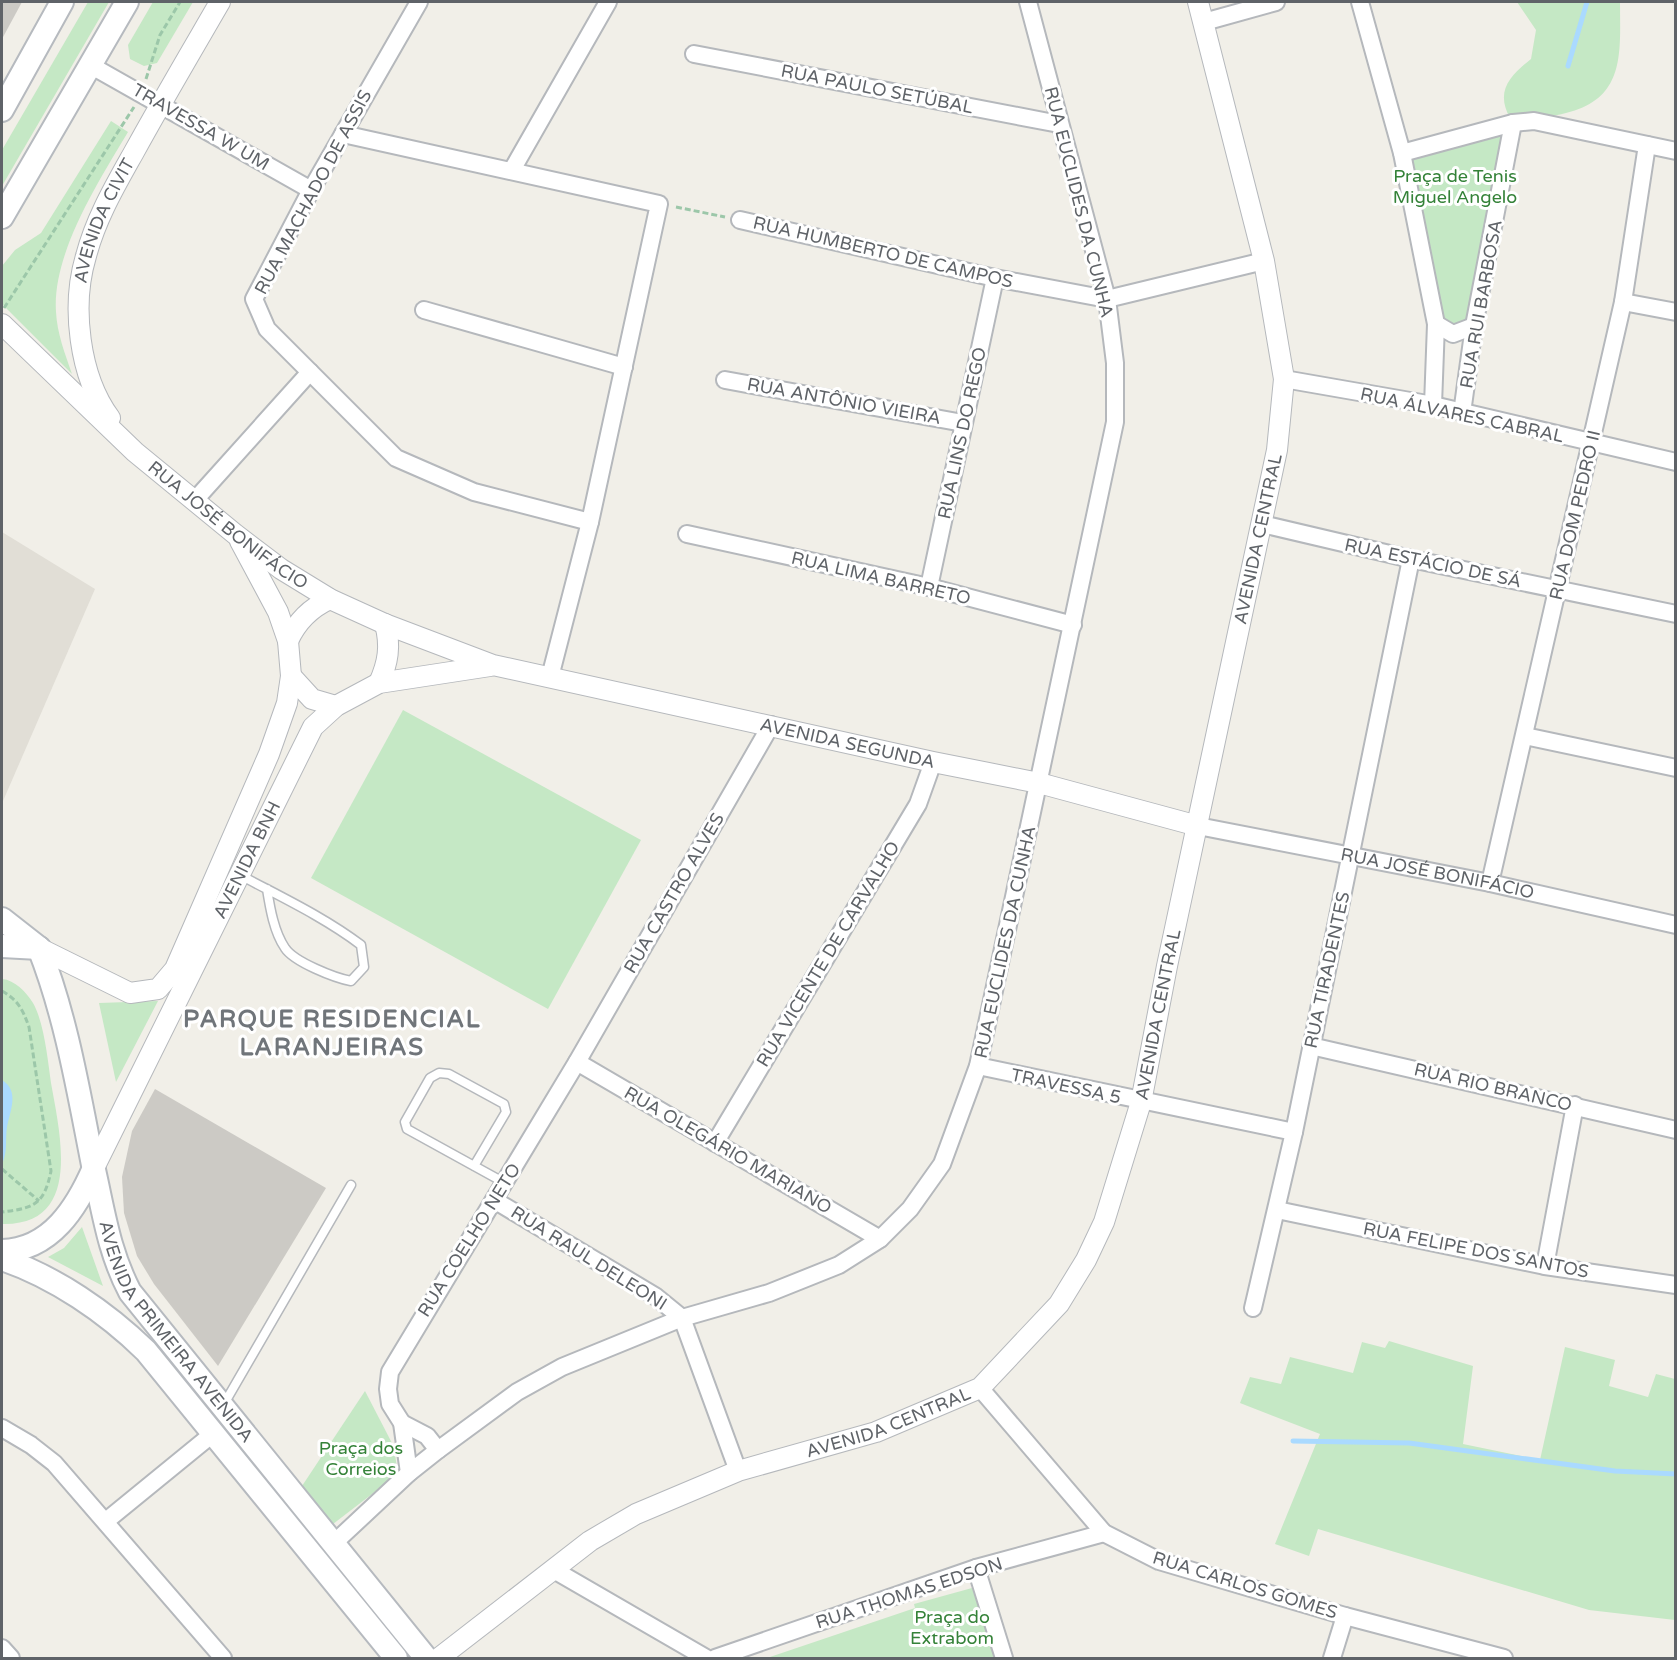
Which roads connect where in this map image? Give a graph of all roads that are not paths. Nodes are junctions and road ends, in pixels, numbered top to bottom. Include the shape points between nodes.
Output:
1 (62, 2) edge
2 (127, 2) edge
3 (220, 2) edge
4 (419, 2) edge
5 (608, 2) edge
6 (1028, 2) edge
7 (1198, 2) edge
8 (1276, 2) edge
9 (1360, 2) edge
10 (1204, 22) junction
11 (694, 54) dead end
12 (90, 64) junction
13 (161, 104) junction
14 (2, 110) edge
15 (1513, 123) junction
16 (1059, 124) junction
17 (343, 134) junction
18 (1647, 145) junction
19 (1676, 151) edge
20 (1402, 153) junction
21 (512, 170) junction
22 (311, 190) junction
23 (2, 217) edge
24 (740, 220) road end
25 (1264, 261) junction
26 (995, 278) junction
27 (1107, 299) junction
28 (1623, 302) junction
29 (424, 310) dead end
30 (1676, 312) edge
31 (2, 324) edge
32 (1436, 324) junction
33 (1474, 326) junction
34 (624, 366) junction
35 (310, 372) junction
36 (725, 380) dead end
37 (1284, 380) junction
38 (1433, 405) junction
39 (1462, 413) junction
40 (963, 423) junction
41 (1592, 443) junction
42 (135, 452) junction
43 (1676, 462) edge
44 (195, 500) junction
45 (590, 522) junction
46 (1262, 524) junction
47 (236, 534) junction
48 (687, 534) dead end
49 (1411, 560) junction
50 (929, 588) junction
51 (1557, 589) junction
52 (330, 599) junction
53 (1676, 614) edge
54 (385, 624) junction
55 (1073, 625) junction
56 (288, 641) junction
57 (493, 665) junction
58 (291, 676) junction
59 (550, 677) junction
60 (379, 683) junction
61 (336, 706) junction
62 (771, 725) junction
63 (1526, 736) junction
64 (933, 762) junction
65 (1676, 768) edge
66 (1039, 783) junction
67 (1198, 826) junction
68 (1351, 854) junction
69 (239, 874) junction
70 (1490, 883) junction
71 (267, 890) junction
72 (2, 919) edge
73 (1676, 925) edge
74 (2, 946) edge
75 (39, 948) junction
76 (1311, 1046) junction
77 (577, 1062) junction
78 (978, 1066) junction
79 (1141, 1102) junction
80 (1575, 1106) junction
81 (1676, 1130) edge
82 (1294, 1132) junction
83 (716, 1143) junction
84 (474, 1166) junction
85 (94, 1167) junction
86 (505, 1183) junction
87 (351, 1185) dead end
88 (495, 1200) junction
89 (1277, 1210) junction
90 (880, 1239) junction
91 (2, 1251) edge
92 (2, 1259) edge
93 (1545, 1266) junction
94 (1676, 1285) edge
95 (1253, 1308) dead end
96 (682, 1318) junction
97 (980, 1388) junction
98 (222, 1407) junction
99 (402, 1423) junction
100 (2, 1428) edge
101 (215, 1432) junction
102 (438, 1450) junction
103 (738, 1471) junction
104 (409, 1473) junction
105 (106, 1521) junction
106 (1104, 1533) junction
107 (333, 1544) junction
108 (976, 1568) junction
109 (554, 1569) junction
110 (1345, 1616) junction
111 (2, 1648) edge
112 (216, 1656) edge
113 (11, 1659) edge
114 (396, 1659) edge
115 (426, 1659) edge
116 (439, 1659) edge
117 (706, 1659) edge
118 (715, 1659) edge
119 (1004, 1659) edge
120 (1332, 1659) edge
121 (1504, 1659) edge

1 - 14 main road
2 - 12 main road
3 - 13 street, AVENIDA CIVIT
4 - 17 street, RUA MACHADO DE ASSIS
5 - 21 street
6 - 16 street, RUA EUCLIDES DA CUNHA
7 - 10 street, AVENIDA CENTRAL
8 - 10 street
9 - 20 street
10 - 25 street, AVENIDA CENTRAL
11 - 16 street, RUA PAULO SETÚBAL
12 - 13 street, TRAVESSA W UM
12 - 23 main road
13 - 22 street, TRAVESSA W UM
13 - 42 street, AVENIDA CIVIT via 100,213 85,257 80,299 81,334 97,400
15 - 18 street via 1534,120
15 - 20 street
15 - 33 street, RUA RUI BARBOSA
16 - 27 street, RUA EUCLIDES DA CUNHA
17 - 21 street
17 - 22 street, RUA MACHADO DE ASSIS
18 - 19 street
18 - 28 street, RUA DOM PEDRO II
20 - 32 street
21 - 34 street via 659,204
22 - 35 street, RUA MACHADO DE ASSIS via 254,299 267,328
24 - 26 street, RUA HUMBERTO DE CAMPOS
25 - 27 street
25 - 37 street, AVENIDA CENTRAL
26 - 27 street, RUA HUMBERTO DE CAMPOS
26 - 40 street, RUA LINS DO REGO
27 - 55 street, RUA EUCLIDES DA CUNHA via 1115,363 1115,422
28 - 30 street
28 - 41 street, RUA DOM PEDRO II
29 - 34 street
31 - 42 street, RUA JOSÉ BONIFÁCIO
32 - 33 street via 1453,334
32 - 38 street
33 - 39 street, RUA RUI BARBOSA
34 - 45 street
35 - 44 street
35 - 45 street, RUA MACHADO DE ASSIS via 396,458 474,492
36 - 40 street, RUA ANTÔNIO VIEIRA
37 - 38 street, RUA ÁLVARES CABRAL
37 - 46 street, AVENIDA CENTRAL via 1277,450
38 - 39 street, RUA ÁLVARES CABRAL
39 - 41 street, RUA ÁLVARES CABRAL
40 - 50 street, RUA LINS DO REGO
41 - 43 street, RUA ÁLVARES CABRAL
41 - 51 street, RUA DOM PEDRO II
42 - 44 street, RUA JOSÉ BONIFÁCIO
44 - 47 street, RUA JOSÉ BONIFÁCIO
45 - 59 street
46 - 49 street, RUA ESTÁCIO DE SÁ
46 - 67 street, AVENIDA CENTRAL
47 - 52 street, RUA JOSÉ BONIFÁCIO via 281,569
47 - 56 street, AVENIDA BNH via 278,612
48 - 50 street, RUA LIMA BARRETO
49 - 51 street, RUA ESTÁCIO DE SÁ
49 - 68 street, RUA TIRADENTES
50 - 55 street, RUA LIMA BARRETO
51 - 53 street, RUA ESTÁCIO DE SÁ
51 - 63 street, RUA DOM PEDRO II
52 - 54 street, RUA JOSÉ BONIFÁCIO
52 - 56 street via 314,606
54 - 57 street, RUA JOSÉ BONIFÁCIO
54 - 60 street via 389,648 387,666
55 - 66 street, RUA EUCLIDES DA CUNHA
56 - 58 street, AVENIDA BNH
57 - 59 street, AVENIDA SEGUNDA
57 - 60 street, AVENIDA BNH
58 - 61 street via 312,699
58 - 75 street, AVENIDA BNH via 287,703 269,754 175,969 158,989 130,993
59 - 62 street, AVENIDA SEGUNDA
60 - 61 street, AVENIDA BNH
61 - 69 street, AVENIDA BNH via 313,727
62 - 64 street, AVENIDA SEGUNDA
62 - 77 street, RUA CASTRO ALVES
63 - 65 street
63 - 70 street, RUA DOM PEDRO II
64 - 66 street, AVENIDA SEGUNDA
64 - 83 street, RUA VICENTE DE CARVALHO via 918,804
66 - 67 street, AVENIDA SEGUNDA
66 - 78 street, RUA EUCLIDES DA CUNHA
67 - 68 street, RUA JOSÉ BONIFÁCIO
67 - 79 street, AVENIDA CENTRAL
68 - 70 street, RUA JOSÉ BONIFÁCIO
68 - 76 street, RUA TIRADENTES
69 - 71 lane
69 - 85 street, AVENIDA BNH
70 - 73 street, RUA JOSÉ BONIFÁCIO
71 - 71 lane via 361,945 364,967 351,981 330,977 285,950
72 - 75 main road
74 - 75 main road
75 - 85 main road, AVENIDA PRIMEIRA AVENIDA via 61,1014
76 - 80 street, RUA RIO BRANCO
76 - 82 street, RUA TIRADENTES
77 - 83 street, RUA OLEGÁRIO MARIANO
77 - 86 street, RUA COELHO NETO
78 - 79 street, TRAVESSA 5
78 - 90 street, RUA EUCLIDES DA CUNHA via 942,1164 910,1209
79 - 82 street, TRAVESSA 5
79 - 97 street, AVENIDA CENTRAL via 1104,1222 1086,1260 1059,1304
80 - 81 street, RUA RIO BRANCO
80 - 93 street
82 - 89 street, RUA TIRADENTES
83 - 90 street, RUA OLEGÁRIO MARIANO
84 - 84 lane via 407,1129 405,1122 430,1078 439,1073 449,1074 504,1104 506,1113
84 - 86 lane
85 - 91 main road via 70,1214 51,1232 29,1244
85 - 98 main road, AVENIDA PRIMEIRA AVENIDA via 113,1256 130,1292
86 - 88 street, RUA COELHO NETO
87 - 98 lane
88 - 96 street, RUA RAUL DELEONI via 655,1296
88 - 99 street, RUA COELHO NETO via 390,1372 390,1404
89 - 93 street, RUA FELIPE DOS SANTOS
89 - 95 street, RUA TIRADENTES
90 - 96 street, RUA EUCLIDES DA CUNHA via 839,1265 789,1285
92 - 101 main road, AVENIDA PRIMEIRA AVENIDA via 73,1295 126,1331
93 - 94 street, RUA FELIPE DOS SANTOS
96 - 102 street, RUA EUCLIDES DA CUNHA via 562,1367 518,1392
96 - 103 street
97 - 103 street, AVENIDA CENTRAL via 876,1432
97 - 106 street, RUA CARLOS GOMES
98 - 107 main road, AVENIDA PRIMEIRA AVENIDA
99 - 102 street via 427,1436
99 - 104 street, RUA COELHO NETO
100 - 105 street via 54,1463
101 - 105 street
101 - 114 main road, AVENIDA PRIMEIRA AVENIDA
102 - 104 street, RUA EUCLIDES DA CUNHA
103 - 109 street, AVENIDA CENTRAL via 636,1514 590,1541
104 - 107 street, RUA EUCLIDES DA CUNHA
105 - 112 street
106 - 108 street, RUA THOMAS EDSON
106 - 110 street, RUA CARLOS GOMES via 1159,1561
107 - 115 main road, AVENIDA PRIMEIRA AVENIDA
108 - 118 street, RUA THOMAS EDSON
108 - 119 street
109 - 116 street, AVENIDA CENTRAL
109 - 117 street
110 - 120 street
110 - 121 street, RUA CARLOS GOMES
111 - 113 street

